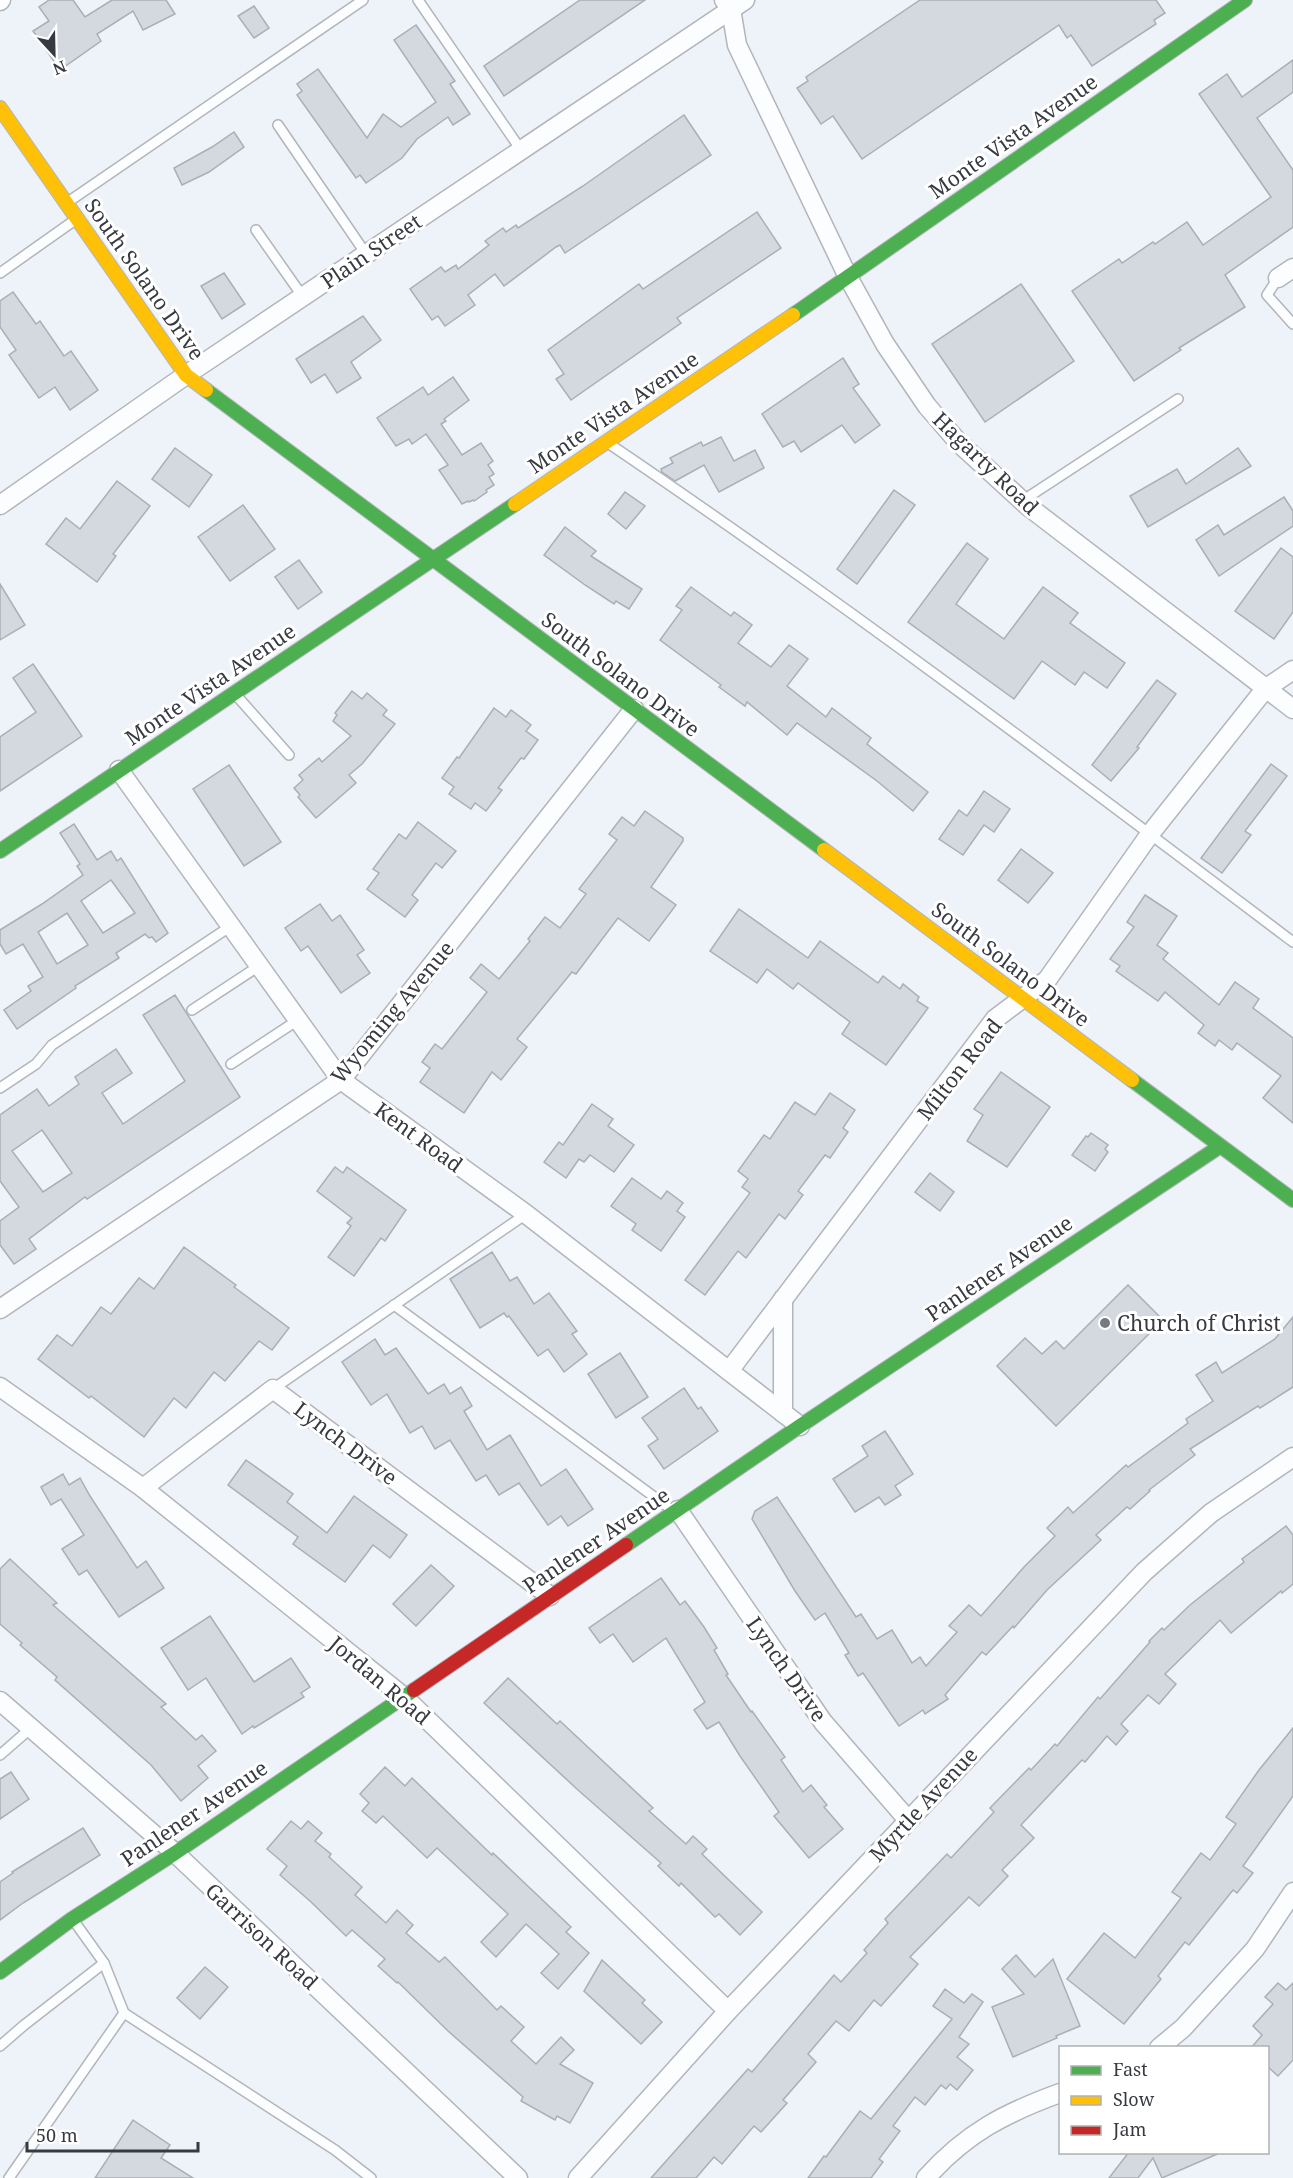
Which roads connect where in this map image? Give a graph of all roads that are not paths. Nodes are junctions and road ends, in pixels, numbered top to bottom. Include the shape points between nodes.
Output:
1 (363, 0) edge
2 (418, 0) edge
3 (1245, 0) edge
4 (733, 3) edge
5 (0, 108) edge
6 (278, 125) dead end
7 (521, 150) junction
8 (66, 203) junction
9 (77, 219) junction
10 (256, 230) dead end
11 (366, 254) junction
12 (0, 273) edge
13 (1286, 273) edge
14 (848, 277) junction
15 (303, 297) junction
16 (1293, 324) edge
17 (186, 375) junction
18 (1178, 399) dead end
19 (606, 442) junction
20 (1022, 501) junction
21 (0, 506) edge
22 (434, 560) junction
23 (1293, 670) edge
24 (1265, 689) junction
25 (234, 693) junction
26 (634, 709) junction
27 (1293, 710) edge
28 (289, 755) dead end
29 (119, 770) junction
30 (1150, 834) junction
31 (0, 851) edge
32 (231, 926) junction
33 (1293, 942) edge
34 (259, 966) junction
35 (1023, 999) junction
36 (192, 1010) dead end
37 (298, 1020) junction
38 (231, 1064) dead end
39 (342, 1080) junction
40 (0, 1088) edge
41 (1219, 1147) junction
42 (1293, 1200) edge
43 (525, 1214) junction
44 (783, 1299) junction
45 (394, 1305) junction
46 (0, 1309) edge
47 (729, 1371) junction
48 (0, 1387) edge
49 (273, 1389) junction
50 (783, 1413) junction
51 (800, 1426) junction
52 (1293, 1457) edge
53 (143, 1488) junction
54 (676, 1511) junction
55 (550, 1596) junction
56 (404, 1697) junction
57 (0, 1701) edge
58 (31, 1728) junction
59 (0, 1755) edge
60 (908, 1820) junction
61 (175, 1853) junction
62 (1293, 1892) edge
63 (72, 1919) junction
64 (104, 1963) junction
65 (0, 1972) edge
66 (728, 2011) junction
67 (124, 2013) junction
68 (0, 2046) edge
69 (1161, 2046) edge
70 (1059, 2093) edge
71 (9, 2178) edge
72 (371, 2178) edge
73 (518, 2178) edge
74 (578, 2178) edge
75 (926, 2178) edge

1 - 8 lane
2 - 7 lane
3 - 14 street, Monte Vista Avenue
4 - 7 street, Plain Street
4 - 14 street, Hagarty Road via 737,45
5 - 8 street, South Solano Drive
6 - 11 lane
7 - 11 street, Plain Street
8 - 9 street, South Solano Drive
9 - 12 lane
9 - 17 street, South Solano Drive
10 - 15 lane
11 - 15 street, Plain Street
13 - 16 lane via 1267,295
14 - 19 street, Monte Vista Avenue
14 - 20 street, Hagarty Road via 885,344 927,406 959,443
15 - 17 street, Plain Street
17 - 21 street, Plain Street
17 - 22 street, South Solano Drive
18 - 20 lane
19 - 22 street, Monte Vista Avenue
19 - 30 lane via 735,529
20 - 24 street, Hagarty Road
22 - 25 street, Monte Vista Avenue
22 - 26 street, South Solano Drive
23 - 24 street, Milton Road
24 - 27 street, Hagarty Road
24 - 30 street, Milton Road
25 - 28 lane
25 - 29 street, Monte Vista Avenue
26 - 35 street, South Solano Drive
26 - 39 street, Wyoming Avenue
29 - 31 street, Monte Vista Avenue
29 - 32 street, Kent Road
30 - 33 lane
30 - 35 street, Milton Road via 1047,980
32 - 34 street, Kent Road
32 - 40 lane via 52,1045 36,1064
34 - 36 lane
34 - 37 street, Kent Road
35 - 41 street, South Solano Drive
35 - 44 street, Milton Road via 995,1020
37 - 38 lane
37 - 39 street, Kent Road
39 - 43 street, Kent Road
39 - 46 street, Wyoming Avenue
41 - 42 street, South Solano Drive
41 - 51 street, Panlener Avenue
43 - 45 lane
43 - 47 street, Kent Road
44 - 47 street, Milton Road
44 - 50 street
45 - 49 lane
45 - 54 lane
47 - 50 street, Kent Road
48 - 53 street, Jordan Road
49 - 53 street, Lynch Drive
49 - 55 street, Lynch Drive
50 - 51 street, Kent Road
51 - 54 street, Panlener Avenue
52 - 60 street, Myrtle Avenue via 1211,1513 1144,1572
53 - 56 street, Jordan Road
54 - 55 street, Panlener Avenue
54 - 60 street, Lynch Drive via 823,1722
55 - 56 street, Panlener Avenue
56 - 61 street, Panlener Avenue
56 - 66 street, Jordan Road
57 - 58 street, Garrison Road
58 - 59 lane
58 - 61 street, Garrison Road
60 - 66 street, Myrtle Avenue
61 - 63 street, Panlener Avenue
61 - 73 street, Garrison Road
62 - 69 street via 1255,1949 1183,2028
63 - 64 lane
63 - 65 street, Panlener Avenue
64 - 67 lane
64 - 68 lane
66 - 74 street, Myrtle Avenue
67 - 71 lane
67 - 72 lane via 335,2150
70 - 75 street via 974,2133

